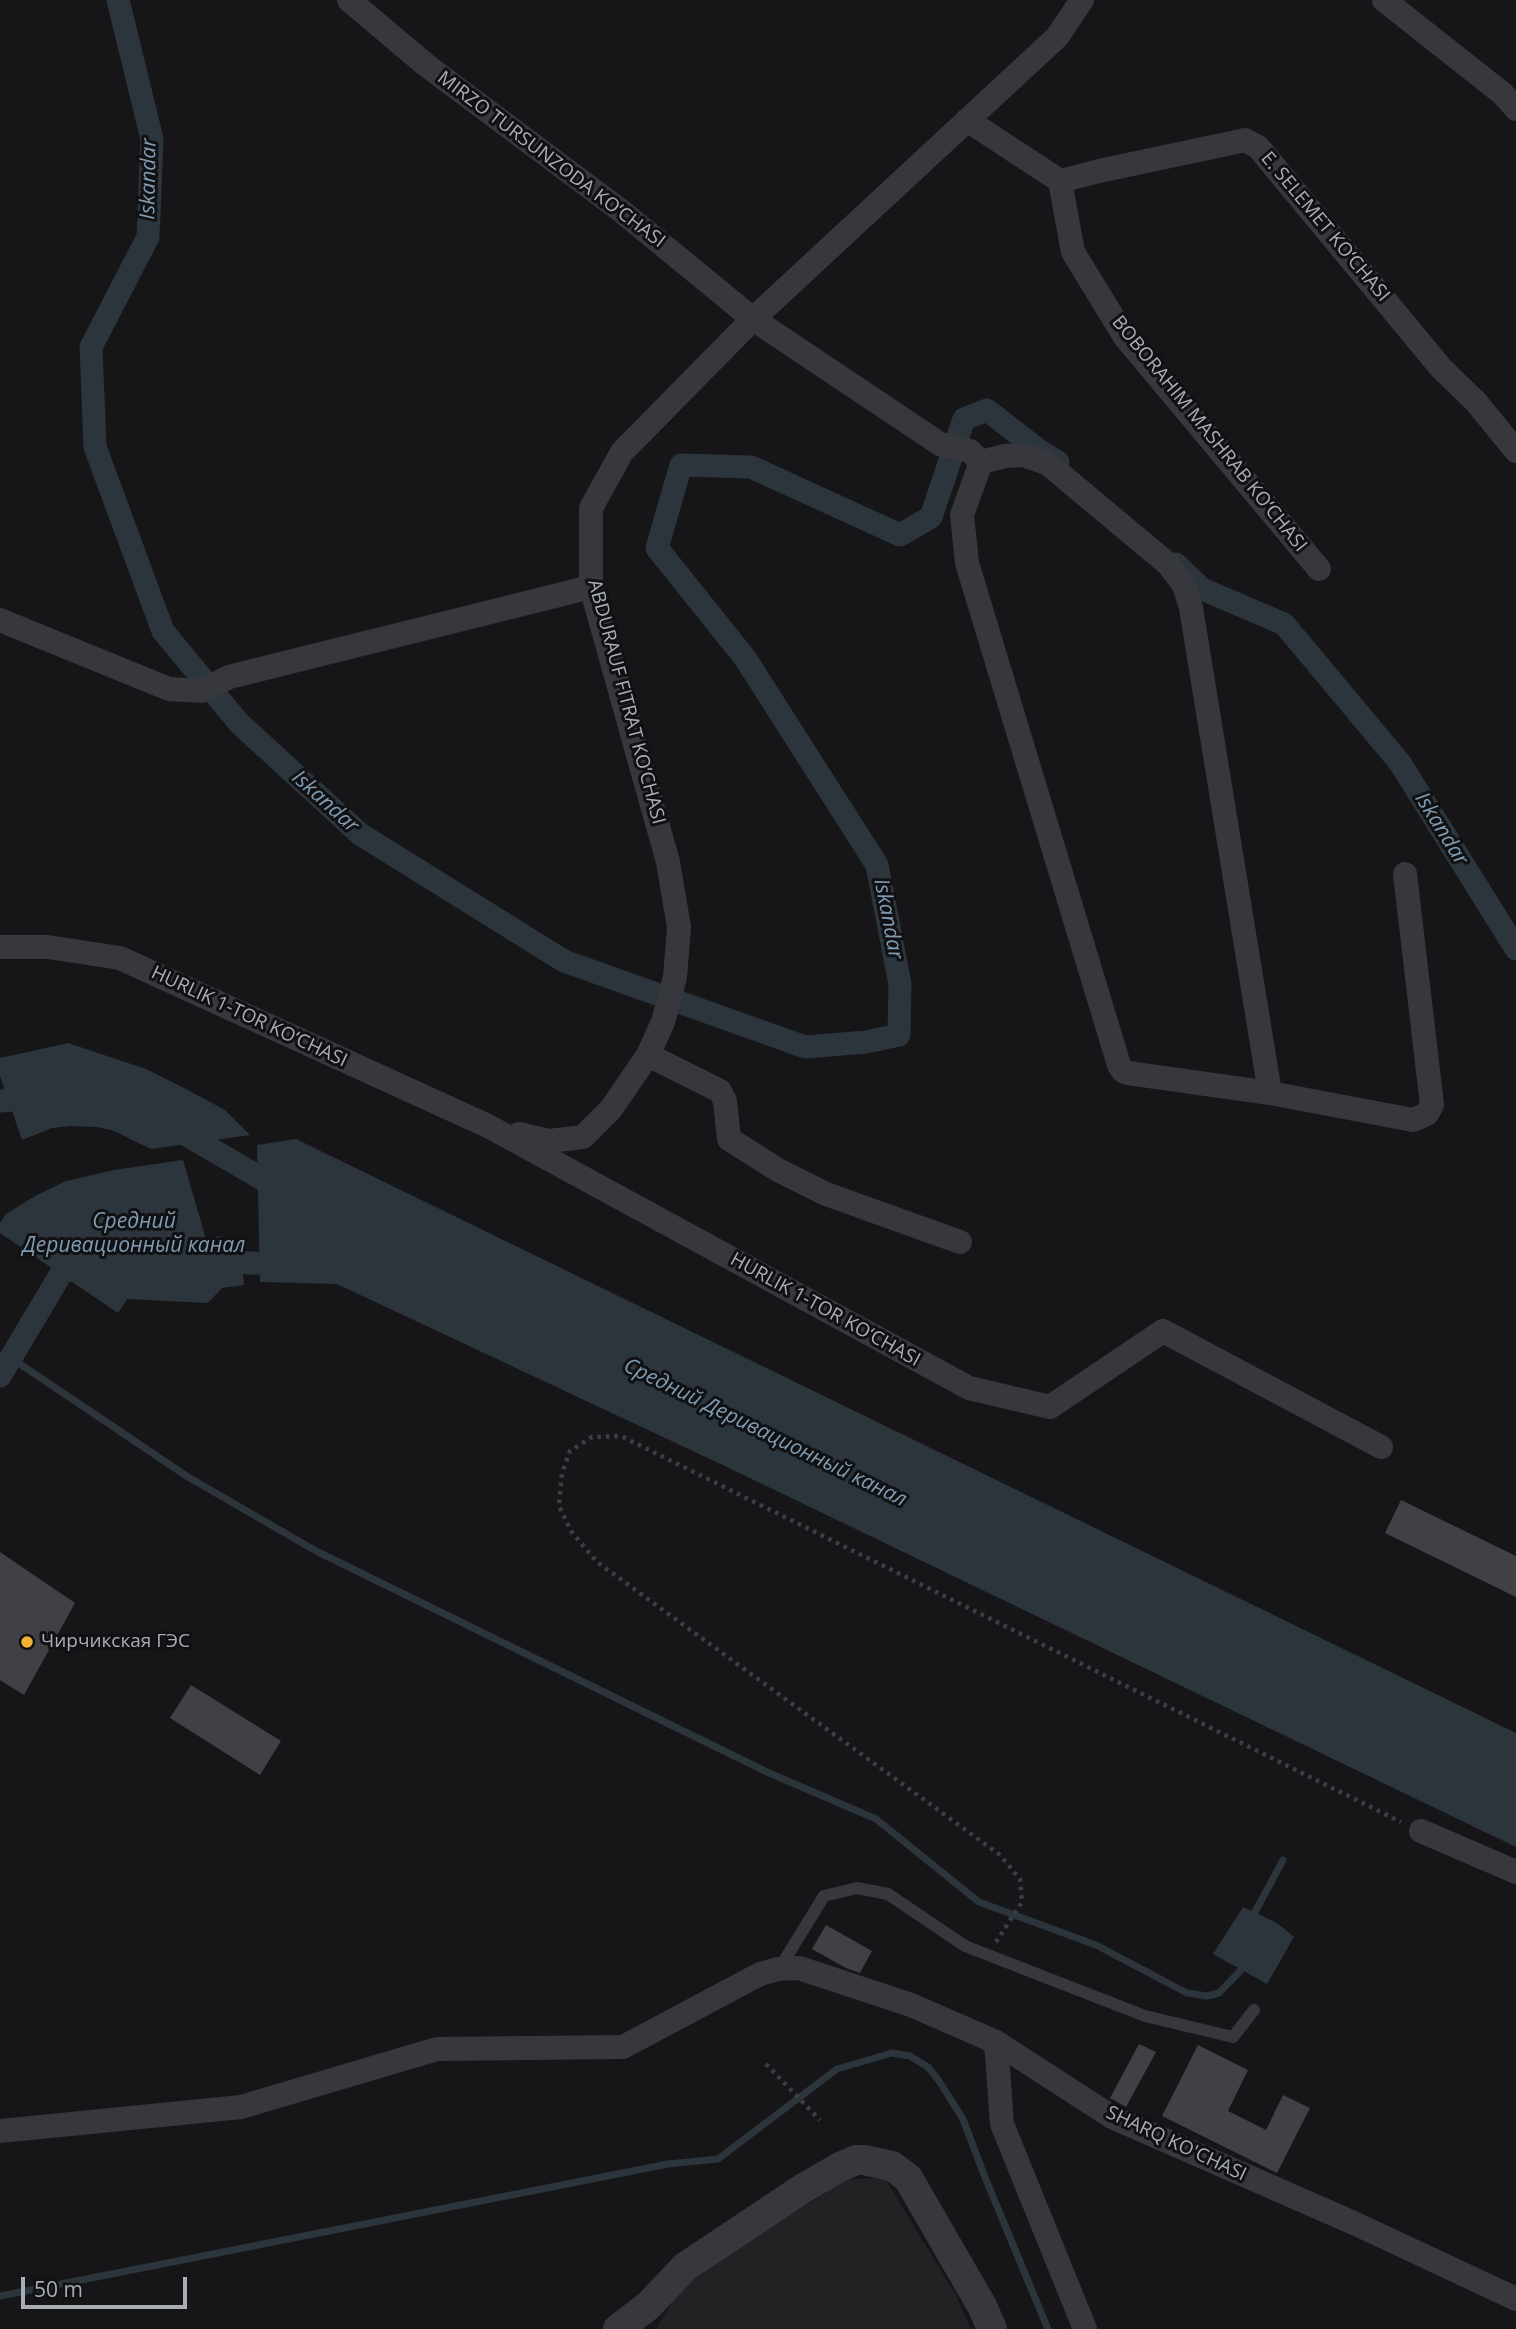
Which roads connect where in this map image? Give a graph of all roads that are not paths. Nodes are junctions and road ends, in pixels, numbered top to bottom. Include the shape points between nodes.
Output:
1 (349, 0) edge
2 (1082, 0) edge
3 (1384, 0) edge
4 (1516, 109) edge
5 (967, 120) junction
6 (1060, 181) junction
7 (753, 319) junction
8 (1516, 451) edge
9 (976, 456) junction
10 (1319, 569) dead end
11 (591, 587) junction
12 (0, 620) edge
13 (1405, 874) dead end
14 (0, 947) edge
15 (663, 1022) joint
16 (648, 1055) junction
17 (1270, 1093) junction
18 (488, 1126) junction
19 (960, 1242) dead end
20 (1381, 1447) dead end
21 (1421, 1831) road end
22 (1516, 1872) edge
23 (769, 1972) junction
24 (1254, 2010) dead end
25 (996, 2042) junction
26 (0, 2131) edge
27 (1516, 2299) edge
28 (618, 2329) edge
29 (992, 2329) edge
30 (1085, 2329) edge

1 - 7 street, MIRZO TURSUNZODA KO‘CHASI
2 - 5 street, ABDURAUF FITRAT KO‘CHASI via 1058,37
3 - 4 street
5 - 6 street
5 - 7 street, ABDURAUF FITRAT KO‘CHASI
6 - 8 street, E. SELEMET KO‘CHASI via 1245,140 1258,147
6 - 10 street, BOBORAHIM MASHRAB KO‘CHASI via 1073,252 1125,337
7 - 9 street, MIRZO TURSUNZODA KO‘CHASI via 940,444
7 - 11 street, ABDURAUF FITRAT KO‘CHASI via 622,452 592,508
9 - 17 street via 1023,455 1047,463 1168,564 1184,585
9 - 17 street via 962,515 967,563 1119,1065 1128,1073
11 - 12 street via 229,677 202,691 169,689
11 - 15 street, ABDURAUF FITRAT KO‘CHASI via 668,862 679,928 676,977
13 - 17 street via 1432,1105 1427,1114 1413,1120
14 - 18 street, HURLIK 1-TOR KO‘CHASI via 48,947 120,958
15 - 16 street, HURLIK 1-TOR KO‘CHASI
16 - 18 street, HURLIK 1-TOR KO‘CHASI via 611,1109 583,1137 549,1141
16 - 19 street via 720,1091 729,1139 778,1171 826,1194
18 - 20 street, HURLIK 1-TOR KO‘CHASI via 970,1388 1050,1407 1163,1331
21 - 22 street
23 - 24 lane via 824,1896 856,1888 888,1894 965,1946 1145,2016 1233,2037
23 - 25 street, SHARQ KO'CHASI via 799,1968 911,2005
23 - 26 street via 624,2047 437,2049 241,2107
25 - 27 street, SHARQ KO'CHASI via 1112,2117
25 - 30 street via 1002,2124
28 - 29 street via 685,2267 802,2189 840,2167 864,2160 892,2166 908,2178

